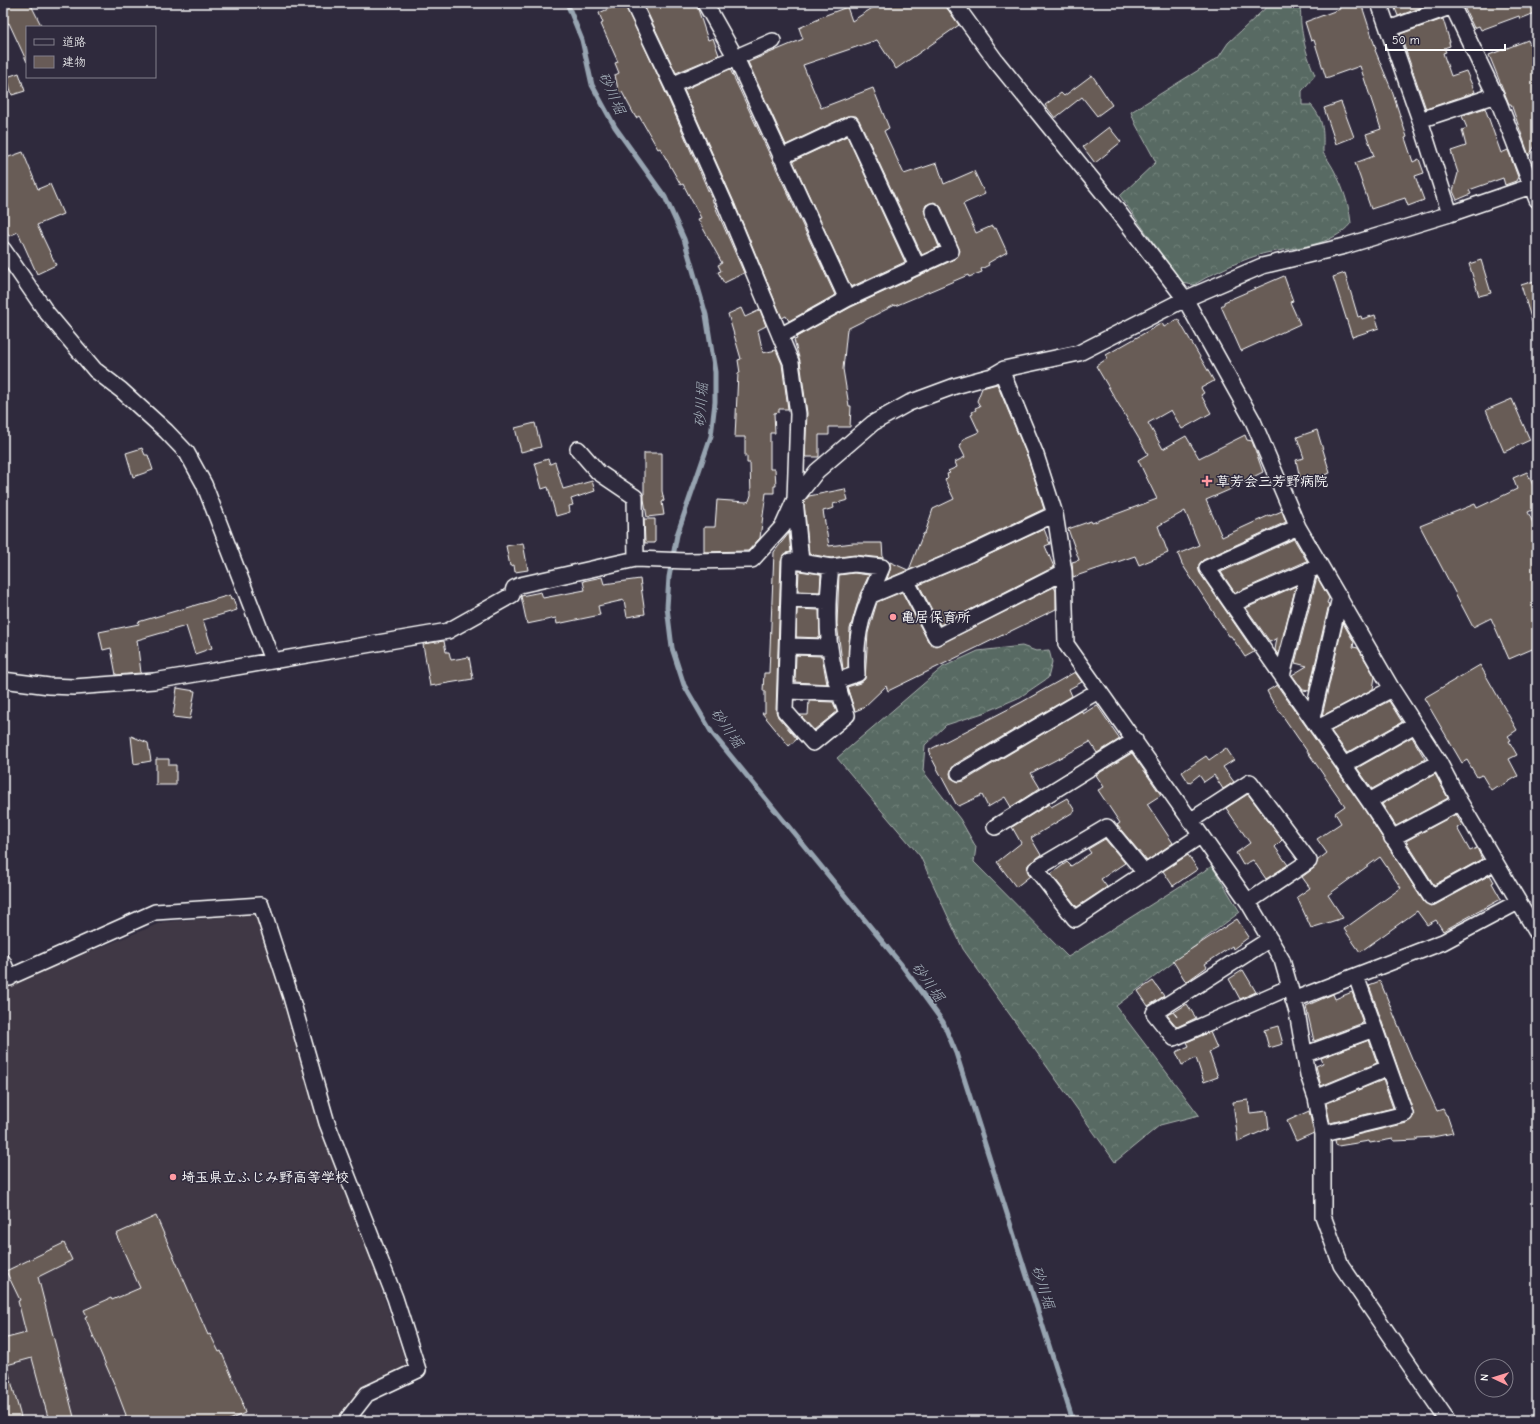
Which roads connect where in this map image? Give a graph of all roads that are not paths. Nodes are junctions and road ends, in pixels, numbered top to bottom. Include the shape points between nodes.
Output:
1 (634, 3) edge
2 (705, 3) edge
3 (954, 3) edge
4 (1379, 3) edge
5 (1452, 4) edge
6 (1388, 29) junction
7 (773, 41) dead end
8 (736, 58) junction
9 (672, 85) junction
10 (1496, 95) junction
11 (1420, 120) junction
12 (781, 157) junction
13 (1534, 185) edge
14 (1537, 200) edge
15 (933, 210) dead end
16 (1450, 214) junction
17 (3, 249) edge
18 (917, 266) junction
19 (846, 299) junction
20 (1186, 299) junction
21 (780, 336) junction
22 (1004, 369) junction
23 (578, 449) dead end
24 (795, 499) junction
25 (1055, 514) junction
26 (1298, 528) junction
27 (636, 559) junction
28 (802, 562) junction
29 (831, 567) junction
30 (1315, 568) junction
31 (1064, 572) junction
32 (907, 582) junction
33 (869, 596) junction
34 (1340, 597) junction
35 (790, 600) junction
36 (827, 602) junction
37 (1232, 604) junction
38 (788, 646) junction
39 (829, 647) junction
40 (272, 660) junction
41 (1282, 676) junction
42 (3, 680) edge
43 (837, 687) junction
44 (1392, 689) junction
45 (787, 691) junction
46 (1098, 691) junction
47 (1315, 723) junction
48 (1415, 725) junction
49 (1135, 740) junction
50 (1439, 762) junction
51 (1344, 765) junction
52 (959, 773) dead end
53 (1369, 802) junction
54 (1460, 802) junction
55 (1190, 821) junction
56 (995, 826) dead end
57 (1200, 836) junction
58 (1392, 838) junction
59 (1495, 862) junction
60 (1145, 872) junction
61 (1248, 902) junction
62 (1518, 902) junction
63 (1537, 933) edge
64 (1270, 939) junction
65 (3, 962) edge
66 (1356, 976) junction
67 (6, 979) edge
68 (1292, 994) junction
69 (1374, 1029) junction
70 (1306, 1054) junction
71 (1388, 1068) junction
72 (1316, 1098) junction
73 (1323, 1134) junction
74 (346, 1421) edge
75 (1448, 1421) edge

1 - 9 street
2 - 8 street
3 - 20 street via 996,61
4 - 6 street
5 - 6 street
5 - 10 street
6 - 11 street
7 - 8 street
8 - 9 street
8 - 12 street
9 - 21 street
10 - 11 street
10 - 13 street
11 - 16 street
12 - 18 street via 851,124
12 - 19 street
13 - 14 street
13 - 16 street
15 - 18 street via 951,251
16 - 20 street via 1345,246 1262,266
17 - 40 street via 47,313 94,370 121,390 187,453 204,484
18 - 19 street
19 - 21 street
20 - 22 street via 1079,353
20 - 26 street via 1253,421
21 - 24 street via 791,362 798,414
22 - 24 street via 992,376 909,403 872,423 817,471
22 - 25 street via 1004,377 1036,455
23 - 27 street via 598,472 636,497
24 - 27 street via 783,526 752,560
24 - 28 street
25 - 31 street
25 - 32 street
26 - 30 street
26 - 37 street via 1207,568
27 - 40 street via 520,585 514,588 512,595 448,631
28 - 29 street
28 - 35 street via 790,561
29 - 33 street via 854,564 882,567
29 - 36 street
30 - 34 street
30 - 37 street
30 - 41 street
31 - 32 street via 936,637
31 - 46 street via 1066,644
32 - 33 street
33 - 43 street via 857,636 857,674
34 - 44 street
34 - 47 street
35 - 36 street
35 - 38 street
36 - 39 street
37 - 41 street
38 - 39 street
38 - 45 street
39 - 43 street
40 - 42 street via 154,681 81,687
41 - 47 street
43 - 45 street
43 - 45 street via 847,716 813,743 785,711
44 - 47 street
44 - 48 street
46 - 49 street
46 - 52 street
47 - 51 street
48 - 50 street
48 - 51 street
49 - 55 street
49 - 56 street
50 - 53 street
50 - 54 street
51 - 53 street
53 - 58 street
54 - 58 street
54 - 59 street
55 - 57 street
55 - 61 street via 1250,782 1309,861
57 - 60 street
57 - 61 street
58 - 59 street via 1431,897
59 - 62 street
60 - 60 street via 1076,919 1036,869 1107,827
61 - 64 street
62 - 63 street
62 - 66 street via 1444,942
64 - 68 street via 1282,960
64 - 68 street via 1154,1013 1174,1038
65 - 67 street
66 - 68 street
66 - 69 street
67 - 74 street via 155,912 261,905 327,1123 395,1298 418,1370 367,1394
68 - 70 street
69 - 70 street
69 - 71 street
70 - 72 street via 1308,1075
71 - 72 street
71 - 73 street via 1405,1114
72 - 73 street
73 - 75 street via 1323,1216 1341,1266

